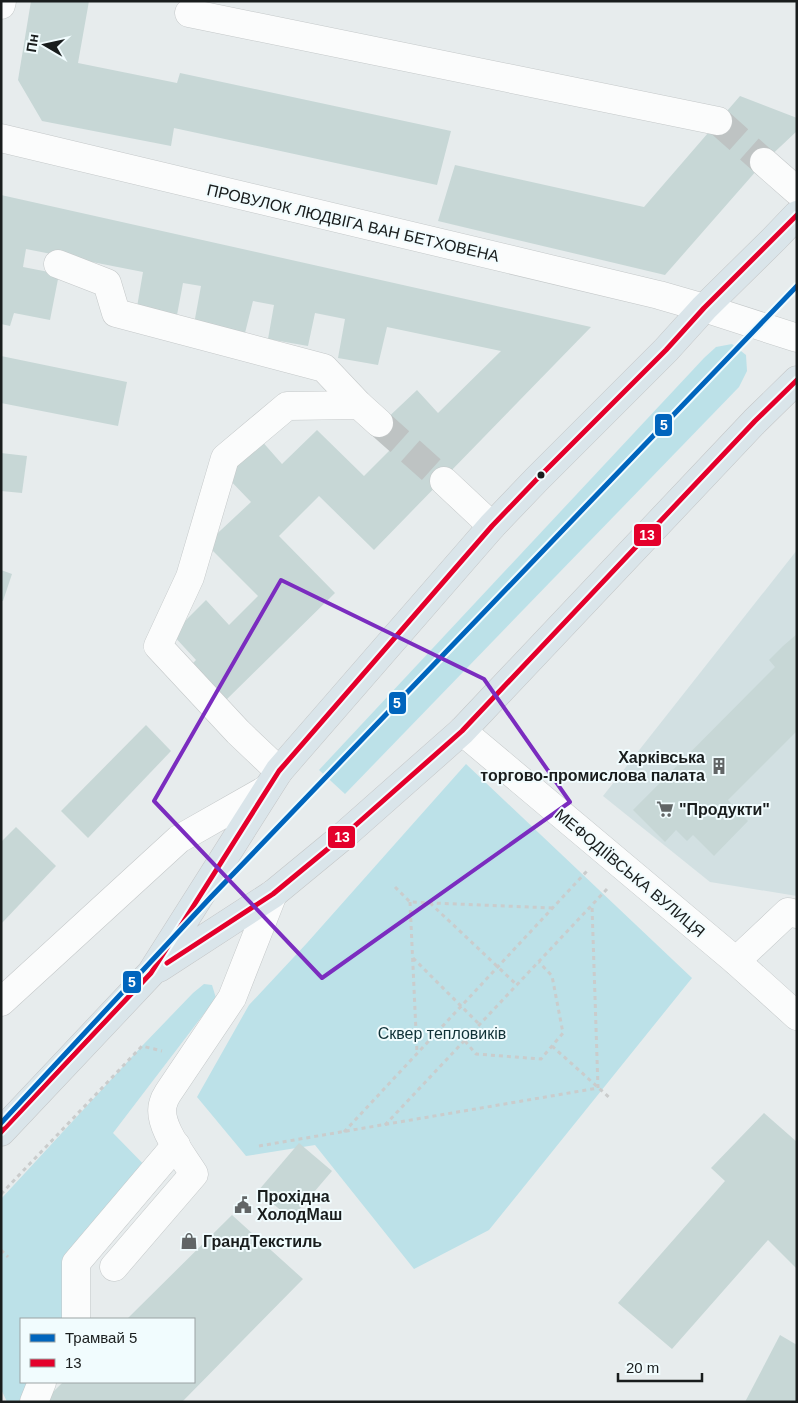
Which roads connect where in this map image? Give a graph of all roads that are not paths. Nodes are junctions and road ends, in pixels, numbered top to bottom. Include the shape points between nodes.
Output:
1 (2, 1) edge
2 (1, 5) edge
3 (189, 13) dead end
4 (718, 121) tunnel mouth
5 (1, 138) edge
6 (764, 162) tunnel mouth
7 (797, 191) edge
8 (797, 215) edge
9 (58, 264) dead end
10 (704, 308) junction
11 (797, 338) edge
12 (797, 380) edge
13 (360, 405) junction
14 (379, 423) tunnel mouth
15 (444, 482) tunnel mouth
16 (492, 526) junction
17 (462, 731) junction
18 (273, 780) junction
19 (273, 894) junction
20 (797, 914) edge
21 (736, 962) junction
22 (151, 973) junction
23 (1, 1002) edge
24 (797, 1016) edge
25 (1, 1132) edge
26 (176, 1144) junction
27 (114, 1267) dead end
28 (76, 1318) edge
29 (42, 1383) edge
30 (34, 1402) edge

1 - 2 street
3 - 4 street
5 - 10 street, ПРОВУЛОК ЛЮДВІГА ВАН БЕТХОВЕНА
6 - 7 street
8 - 10 main road
9 - 13 street via 107,283 116,313 324,368
10 - 11 street, ПРОВУЛОК ЛЮДВІГА ВАН БЕТХОВЕНА
10 - 16 main road
12 - 17 main road
13 - 14 street
13 - 18 street via 287,406 225,458 190,577 158,646 238,732
15 - 16 street
16 - 18 main road
17 - 19 main road
17 - 21 street, МЕФОДІЇВСЬКА ВУЛИЦЯ
18 - 22 main road
18 - 23 street via 178,839
19 - 22 main road
19 - 26 street via 232,998 163,1103 164,1126
20 - 21 street via 788,912
21 - 24 street, МЕФОДІЇВСЬКА ВУЛИЦЯ
22 - 25 main road
26 - 27 street via 194,1174
26 - 28 street via 76,1263
29 - 30 street

